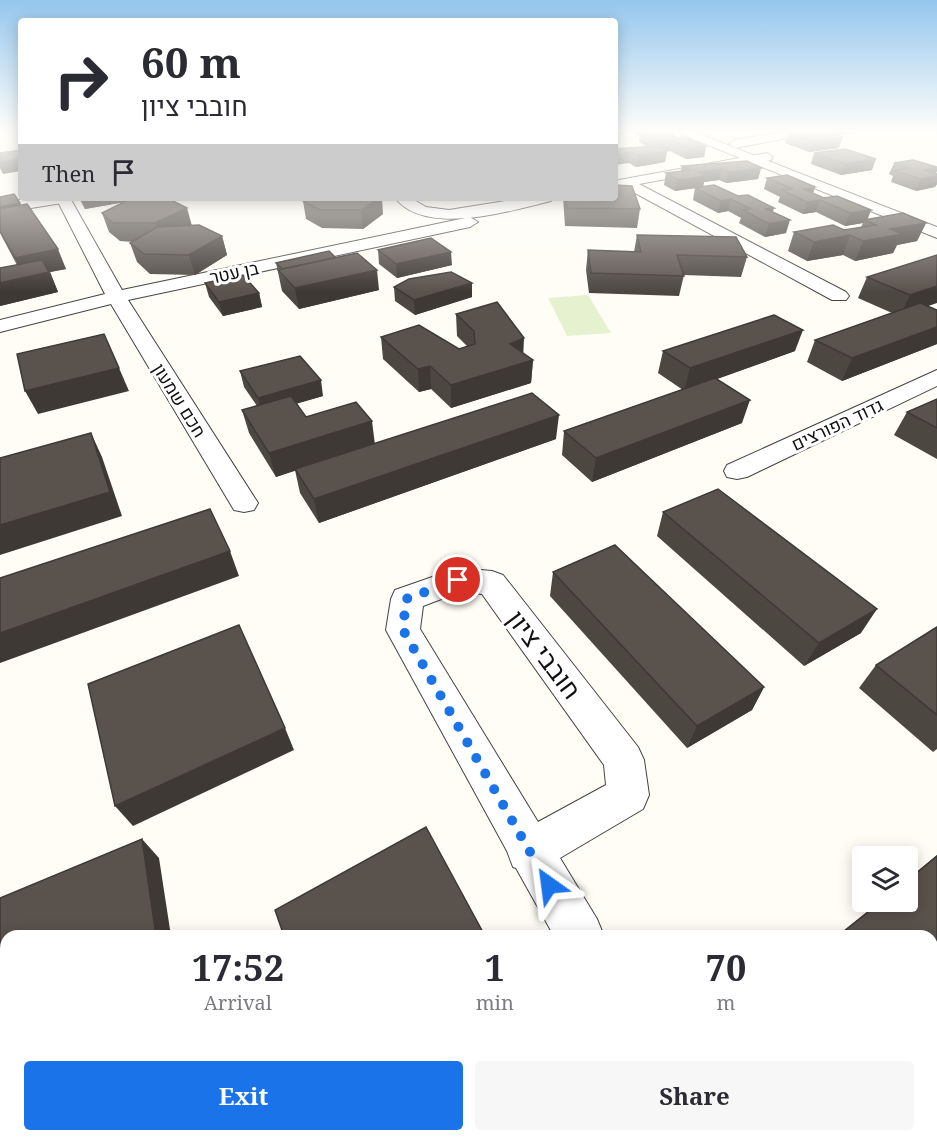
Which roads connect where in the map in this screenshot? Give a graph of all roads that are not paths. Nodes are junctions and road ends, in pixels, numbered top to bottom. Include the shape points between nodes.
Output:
1 (623, 185) edge
2 (817, 185) edge
3 (842, 185) edge
4 (18, 199) edge
5 (43, 201) edge
6 (64, 201) edge
7 (406, 201) edge
8 (530, 201) edge
9 (0, 202) edge
10 (0, 208) edge
11 (470, 222) dead end
12 (937, 222) edge
13 (937, 233) edge
14 (839, 296) dead end
15 (116, 297) junction
16 (0, 326) edge
17 (937, 377) edge
18 (737, 471) dead end
19 (244, 503) dead end
20 (529, 851) junction
21 (576, 930) edge

1 - 14 street
2 - 13 street
3 - 12 street
4 - 9 street
5 - 10 street
6 - 15 street, חכם שמעון
7 - 8 street via 421,211 443,214
11 - 15 street, בן עטר
15 - 16 street, בן עטר
15 - 19 street, חכם שמעון
17 - 18 street, גדוד הפורצים
20 - 20 street, חובבי ציון via 403,630 406,599 458,580 492,583 624,760 628,795
20 - 21 street, חובבי ציון

